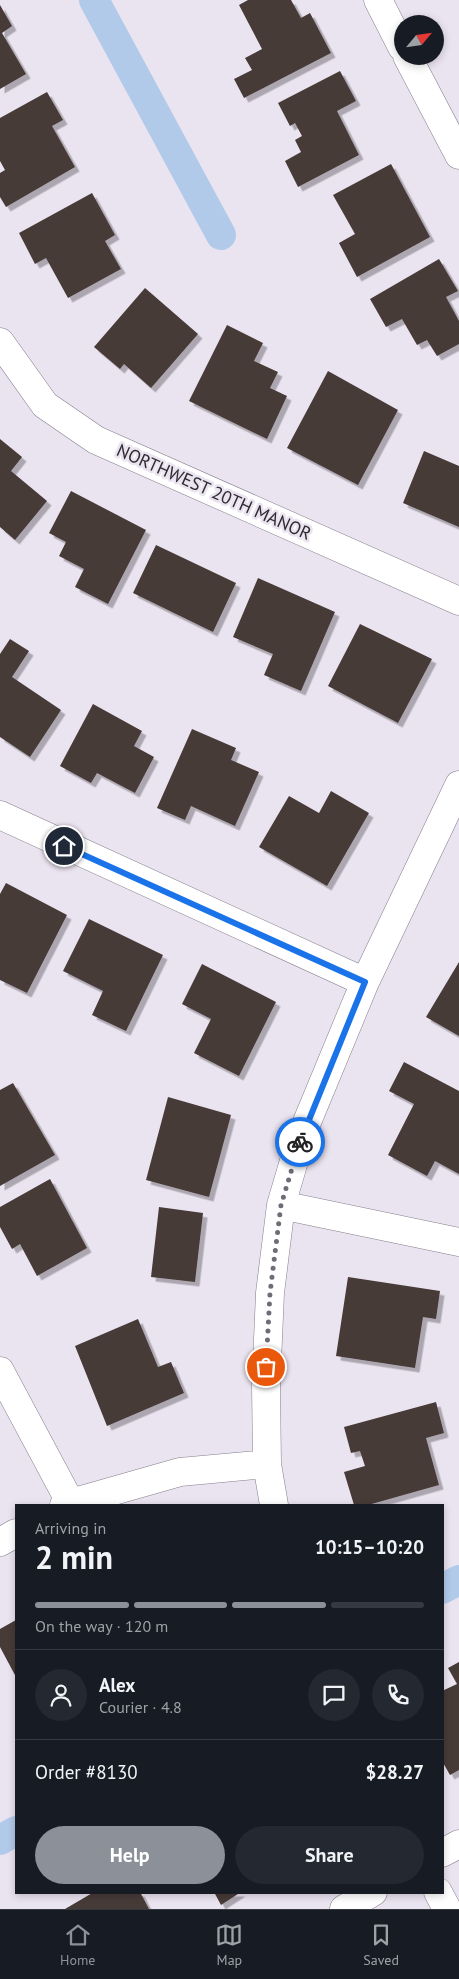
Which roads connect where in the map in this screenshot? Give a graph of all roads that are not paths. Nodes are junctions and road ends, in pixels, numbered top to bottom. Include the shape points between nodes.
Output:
1 (378, 0) edge
2 (394, 31) edge
3 (412, 65) edge
4 (459, 155) edge
5 (0, 342) edge
6 (459, 601) edge
7 (459, 785) edge
8 (0, 815) edge
9 (365, 982) junction
10 (281, 1205) junction
11 (459, 1242) edge
12 (0, 1372) edge
13 (267, 1464) junction
14 (67, 1503) edge
15 (274, 1504) edge
16 (15, 1534) edge
17 (0, 1542) edge
18 (459, 1844) edge
19 (444, 1852) edge
20 (370, 1894) edge
21 (439, 1894) edge
22 (344, 1909) edge
23 (447, 1909) edge

1 - 2 street
3 - 4 street
5 - 6 street, NORTHWEST 20TH MANOR via 45,405 96,440
7 - 9 street
8 - 9 street
9 - 10 street via 302,1134
10 - 11 street
10 - 13 street via 270,1293
12 - 14 street
13 - 14 street via 180,1472
13 - 15 street
16 - 17 street
18 - 19 street
20 - 22 street
21 - 23 street

